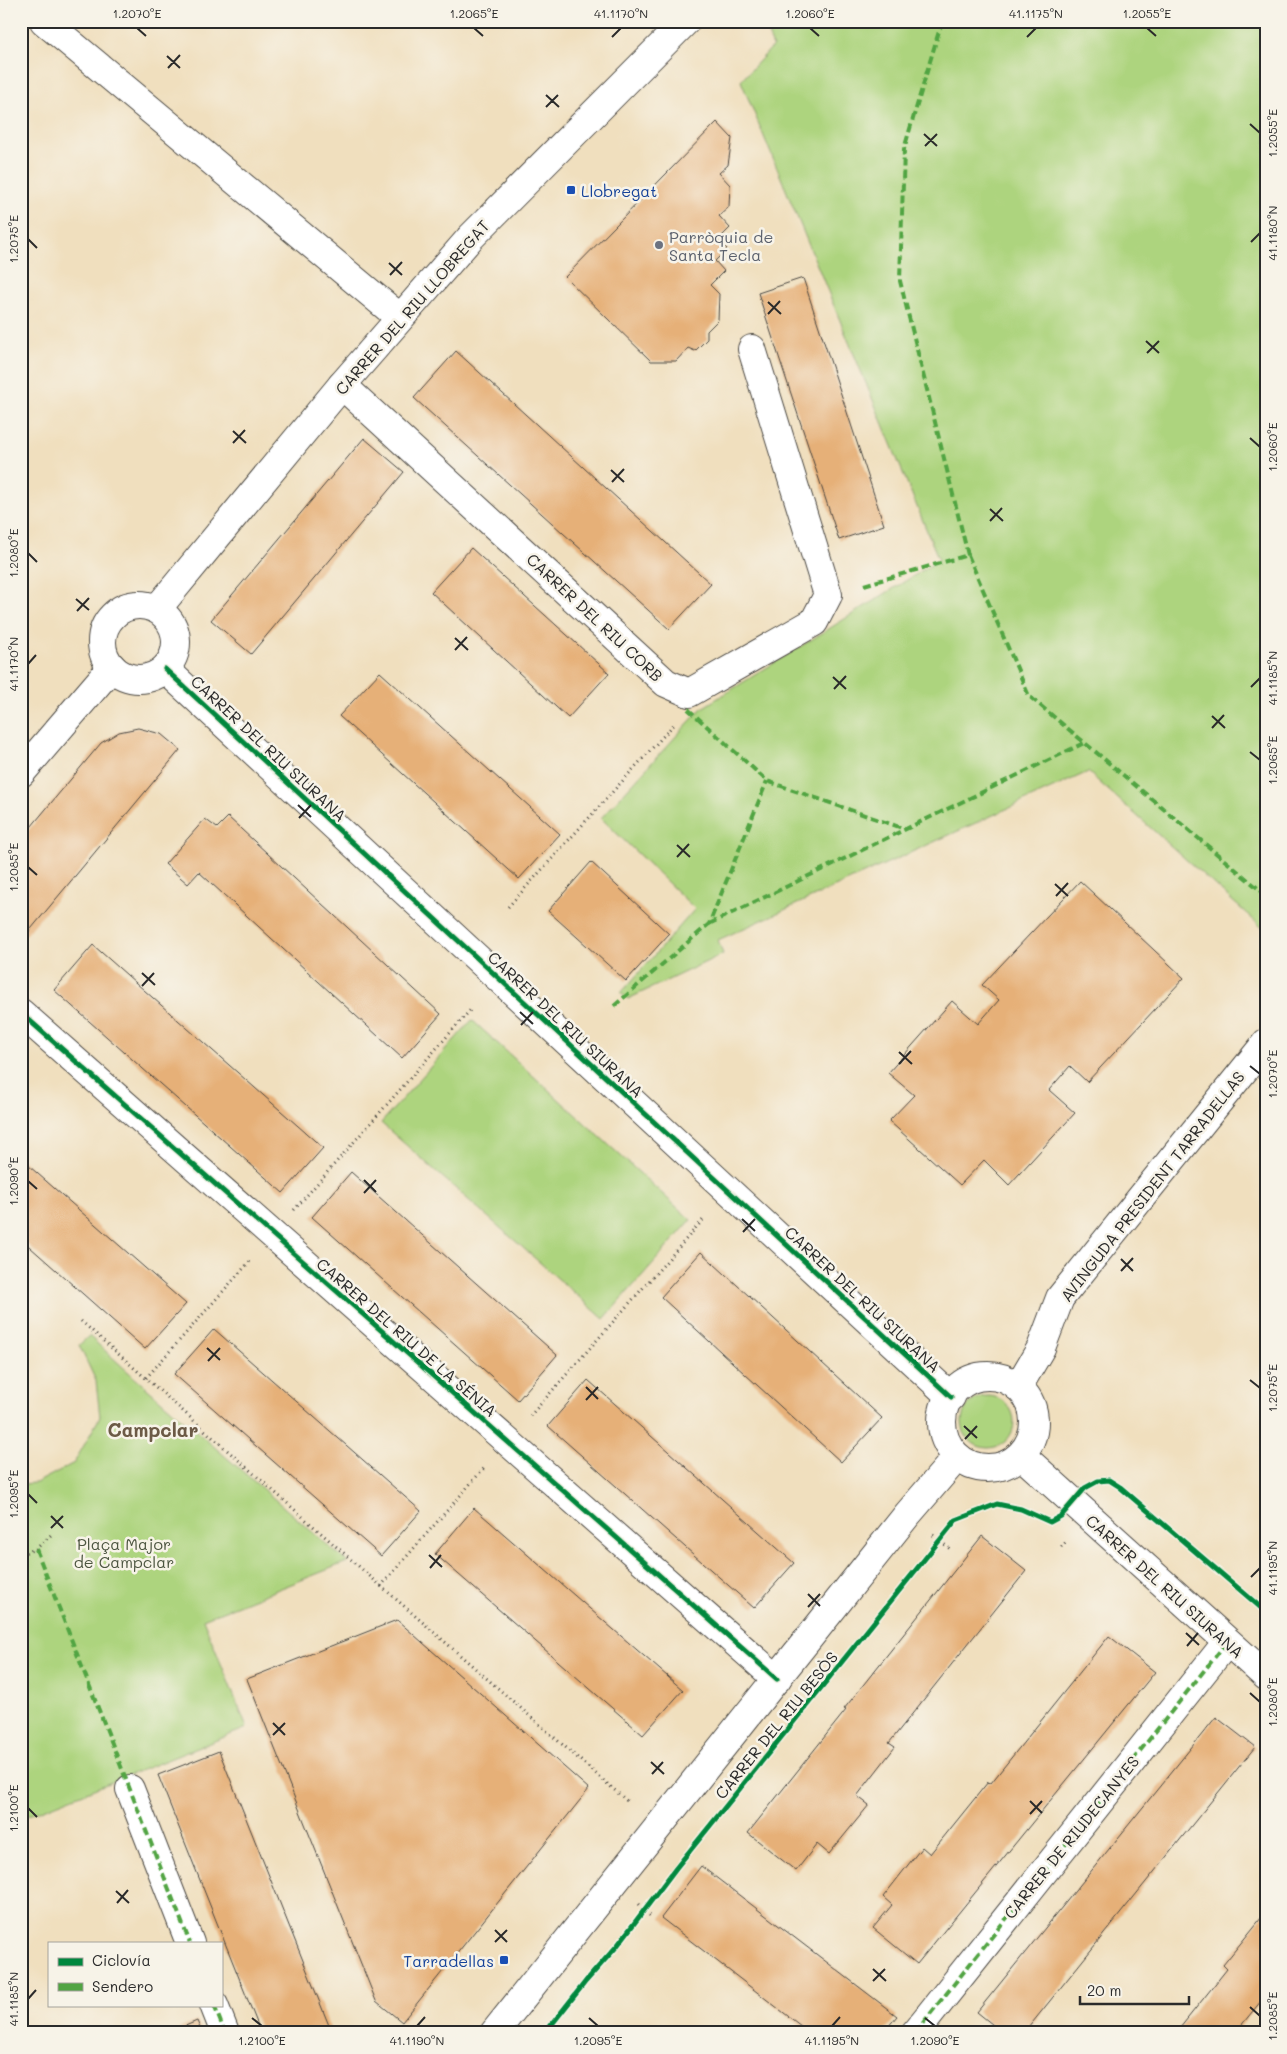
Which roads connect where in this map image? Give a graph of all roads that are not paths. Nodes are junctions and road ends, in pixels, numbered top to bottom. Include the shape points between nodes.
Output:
1 (44, 21) edge
2 (686, 21) edge
3 (399, 317) junction
4 (752, 349) dead end
5 (342, 385) junction
6 (157, 609) junction
7 (112, 667) junction
8 (165, 669) junction
9 (21, 772) edge
10 (21, 1013) edge
11 (1266, 1043) edge
12 (1018, 1387) junction
13 (951, 1396) junction
14 (1021, 1455) junction
15 (957, 1457) junction
16 (1227, 1642) junction
17 (1266, 1676) edge
18 (777, 1679) junction
19 (130, 1789) dead end
20 (190, 1942) edge
21 (214, 2006) edge
22 (225, 2033) edge
23 (494, 2033) edge
24 (915, 2033) edge

1 - 3 street
2 - 3 street, CARRER DEL RIU LLOBREGAT via 471,237
3 - 5 street, CARRER DEL RIU LLOBREGAT
4 - 5 street, CARRER DEL RIU CORB via 828,595 814,622 689,692 666,683
5 - 6 street, CARRER DEL RIU LLOBREGAT
6 - 7 street via 143,605 128,606 115,613 102,640 104,654
6 - 8 street via 173,626 176,637 176,649
7 - 8 street via 138,679
7 - 9 street
8 - 13 street, CARRER DEL RIU SIURANA
10 - 18 street, CARRER DEL RIU DE LA SÉNIA
11 - 12 street, AVINGUDA PRESIDENT TARRADELLAS via 1060,1298 1041,1348
12 - 13 street via 990,1376 964,1383
12 - 14 street via 1034,1414 1034,1429
13 - 15 street via 942,1420 944,1434
14 - 15 street via 1006,1465 991,1469 975,1467
14 - 16 street, CARRER DEL RIU SIURANA
15 - 18 street, CARRER DEL RIU BESÒS
16 - 17 street, CARRER DEL RIU SIURANA
16 - 24 street, CARRER DE RIUDECANYES
18 - 23 street, CARRER DEL RIU BESÒS
19 - 20 street
21 - 22 street

